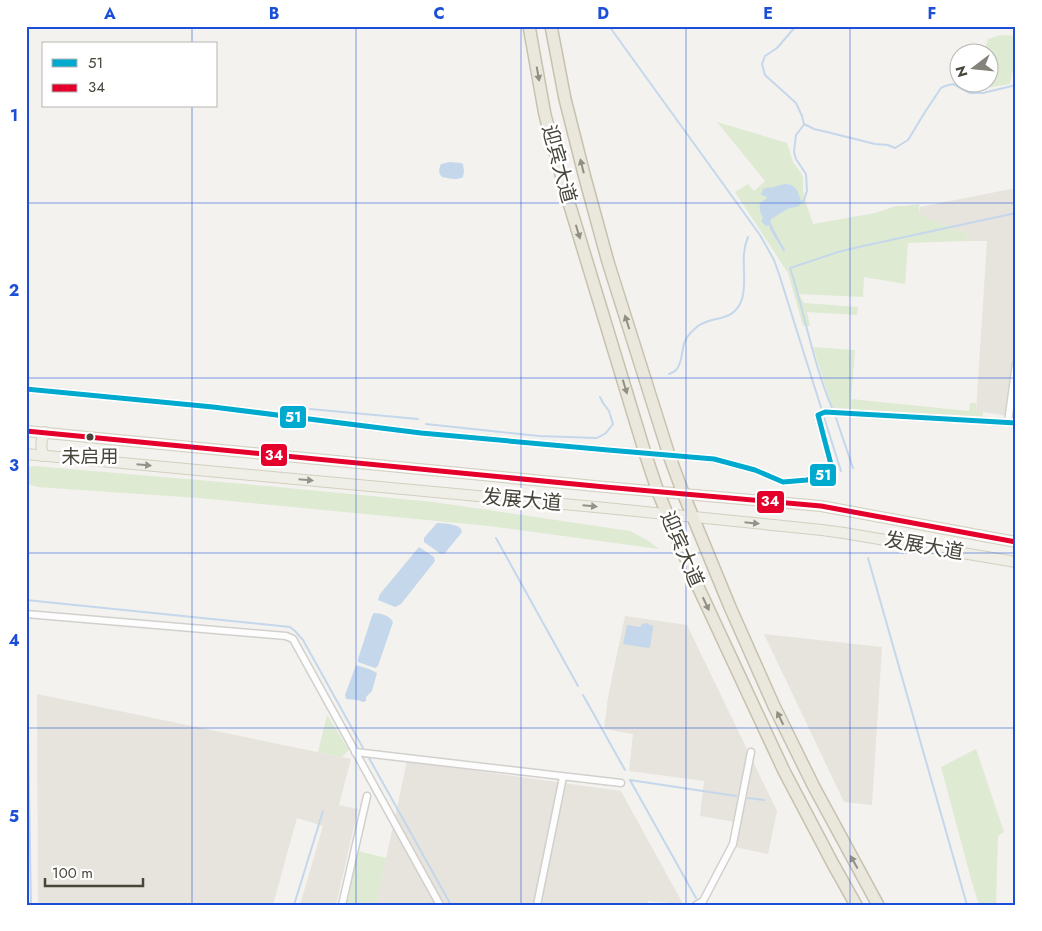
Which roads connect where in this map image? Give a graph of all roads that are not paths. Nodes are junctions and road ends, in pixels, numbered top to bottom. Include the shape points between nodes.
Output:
1 (529, 26) edge
2 (551, 26) edge
3 (1016, 364) edge
4 (26, 389) edge
5 (1012, 422) edge
6 (26, 431) edge
7 (45, 432) junction
8 (645, 453) junction
9 (26, 454) edge
10 (669, 455) junction
11 (43, 456) junction
12 (658, 492) junction
13 (682, 493) junction
14 (667, 515) junction
15 (692, 516) junction
16 (1016, 542) edge
17 (1016, 562) edge
18 (26, 614) edge
19 (355, 752) junction
20 (751, 752) dead end
21 (564, 776) junction
22 (621, 783) dead end
23 (368, 796) dead end
24 (342, 905) edge
25 (440, 905) edge
26 (537, 905) edge
27 (696, 905) edge
28 (856, 905) edge
29 (878, 905) edge

1 -> 8 highway, 迎宾大道 via 546,115 566,193
10 -> 2 highway, 迎宾大道 via 605,253 565,99
3 - 5 street
4 - 8 street via 213,407 422,433
5 - 10 street via 823,413 818,415 833,472 807,480 783,482 755,470 714,459
6 - 7 main road, 发展大道
7 - 11 main road via 41,443
7 - 12 main road, 发展大道
8 - 10 street
8 - 12 highway, 迎宾大道
9 - 11 main road, 发展大道
10 - 13 highway, 迎宾大道
11 -> 14 main road, 发展大道
12 - 13 main road, 发展大道
12 - 14 highway, 迎宾大道
13 - 15 highway, 迎宾大道
13 - 16 main road, 发展大道 via 821,506
14 - 15 main road, 发展大道
14 -> 28 highway, 迎宾大道 via 784,770
15 -> 17 main road, 发展大道 via 844,533
29 -> 15 highway, 迎宾大道 via 774,706
18 - 19 street via 286,636 292,639
19 - 21 street
19 - 25 street
20 - 27 street via 732,844 703,901
21 - 22 street
21 - 26 street
23 - 24 street

